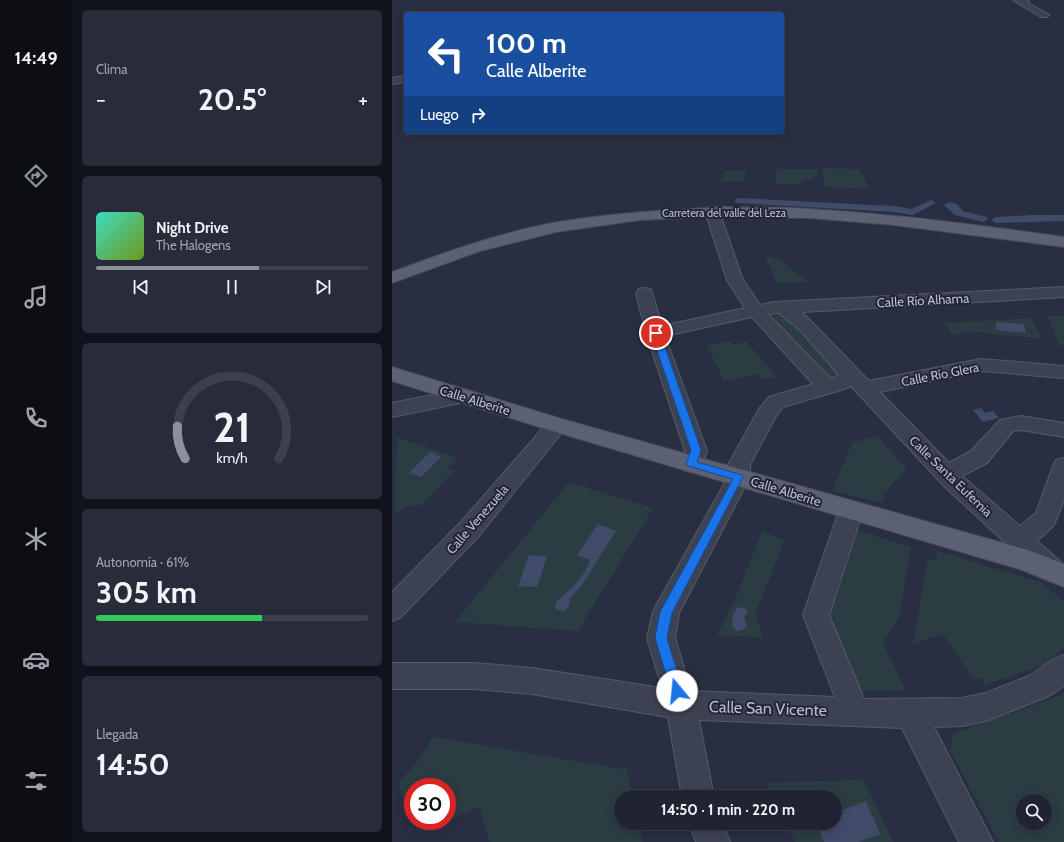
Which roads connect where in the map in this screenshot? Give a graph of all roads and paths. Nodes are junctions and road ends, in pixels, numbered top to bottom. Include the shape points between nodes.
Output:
1 (1025, 0) edge
2 (1044, 15) dead end
3 (404, 79) edge
4 (392, 81) edge
5 (712, 211) junction
6 (1064, 242) edge
7 (392, 278) edge
8 (1064, 292) edge
9 (645, 293) dead end
10 (770, 312) junction
11 (656, 333) junction
12 (1064, 372) edge
13 (392, 374) edge
14 (848, 384) junction
15 (463, 396) junction
16 (392, 410) edge
17 (557, 425) junction
18 (1064, 430) edge
19 (691, 464) junction
20 (1064, 466) edge
21 (946, 474) junction
22 (738, 477) junction
23 (851, 511) junction
24 (1020, 541) junction
25 (1060, 575) edge
26 (392, 609) edge
27 (1064, 668) edge
28 (392, 676) edge
29 (681, 705) junction
30 (855, 712) junction
31 (910, 712) junction
32 (697, 790) edge
33 (708, 830) edge
34 (713, 842) edge
35 (976, 842) edge

1 - 2 street via 1017,0
3 - 4 street
5 - 6 main road, Carretera del valle del Leza via 788,212 900,220
5 - 7 main road, Carretera del valle del Leza via 653,213 553,227 459,252
5 - 10 street, Calle Santa Eufemia via 735,280
8 - 10 street, Calle Río Alhama
9 - 11 street
10 - 11 street, Calle Río Alhama
10 - 14 street, Calle Santa Eufemia
10 - 14 street, Calle Santa Eufemia via 791,312
11 - 19 street via 696,450
12 - 14 street, Calle Río Glera via 981,365
13 - 15 main road, Calle Alberite
14 - 21 street, Calle Santa Eufemia
14 - 22 street, Calle Río Glera via 776,402 766,414 739,465
15 - 16 street
15 - 17 main road, Calle Alberite
17 - 19 main road, Calle Alberite
17 - 26 street, Calle Venezuela via 469,530
18 - 21 street via 1021,423 1007,425 979,457
19 - 22 main road, Calle Alberite
20 - 24 street via 1046,518
21 - 24 street, Calle Santa Eufemia
22 - 23 main road, Calle Alberite
22 - 29 street, Calle Río Glera via 666,612 661,638
23 - 25 main road, Calle Alberite via 1028,562
23 - 30 street via 816,615
24 - 25 street, Calle Santa Eufemia
27 - 31 street, Calle San Vicente via 1039,686 986,707 962,712
28 - 29 street, Calle San Vicente via 474,676 532,681
29 - 30 street, Calle San Vicente
29 - 32 street, Calle Río Glera
30 - 31 street, Calle San Vicente
31 - 35 street
33 - 34 street

